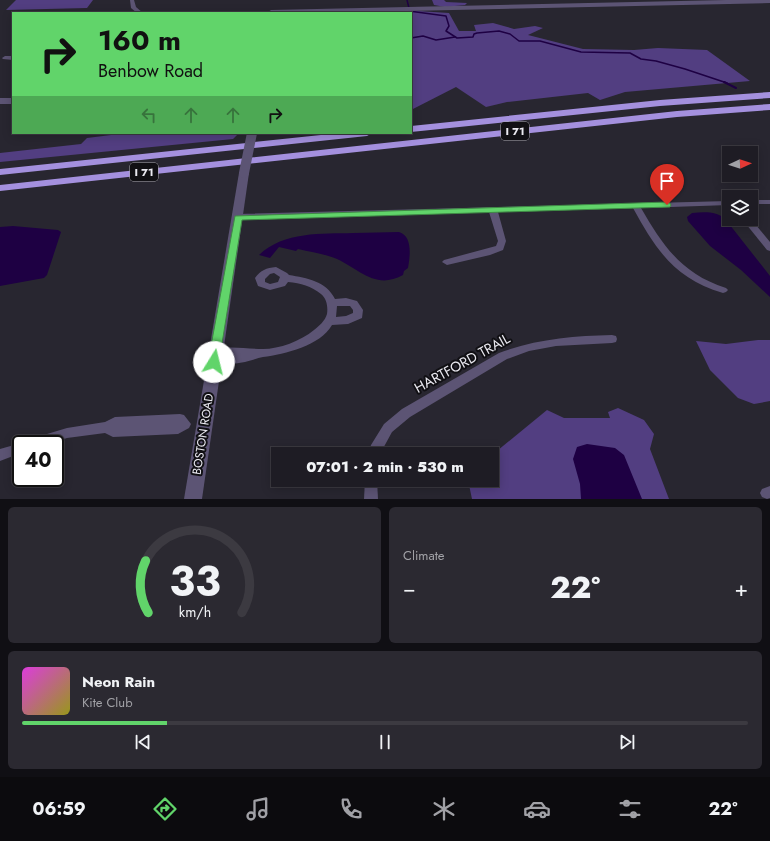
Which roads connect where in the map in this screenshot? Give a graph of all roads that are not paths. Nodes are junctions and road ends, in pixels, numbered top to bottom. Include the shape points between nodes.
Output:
1 (132, 0) edge
2 (770, 1) edge
3 (271, 10) edge
4 (139, 12) edge
5 (5, 58) dead end
6 (12, 58) edge
7 (770, 95) edge
8 (12, 101) edge
9 (0, 102) edge
10 (770, 107) edge
11 (412, 129) edge
12 (252, 134) edge
13 (358, 134) edge
14 (0, 172) edge
15 (0, 188) edge
16 (758, 202) edge
17 (770, 202) edge
18 (722, 203) edge
19 (636, 206) junction
20 (493, 210) junction
21 (238, 217) junction
22 (752, 226) edge
23 (770, 248) edge
24 (447, 262) dead end
25 (285, 278) dead end
26 (723, 290) dead end
27 (333, 303) junction
28 (331, 321) junction
29 (612, 339) dead end
30 (214, 358) junction
31 (205, 422) junction
32 (60, 435) edge
33 (376, 447) edge
34 (12, 451) edge
35 (0, 455) edge
36 (370, 487) edge
37 (193, 499) edge
38 (371, 499) edge

1 - 4 street via 134,8
2 - 3 street
5 - 6 street
7 - 11 highway, I 71 via 660,103
8 - 9 street
10 - 15 highway, I 71 via 677,114
12 - 21 street, BOSTON ROAD, bridge
13 - 14 highway, I 71
16 - 17 street
18 - 19 street
19 - 20 street
19 - 26 street via 668,256 698,280 710,287
20 - 21 street
20 - 24 street via 502,241 500,248
21 - 30 street, BOSTON ROAD
22 - 23 street
25 - 27 street via 308,282 320,289
27 - 28 street
27 - 28 street via 350,302 356,306 358,315 352,319
28 - 30 street via 327,327 305,341 285,349 246,358
29 - 33 street, HARTFORD TRAIL via 548,343 503,356 406,413 388,428
30 - 31 street, BOSTON ROAD
31 - 32 street via 185,424 178,430 113,432 107,427
31 - 37 street, BOSTON ROAD
34 - 35 street
36 - 38 street

